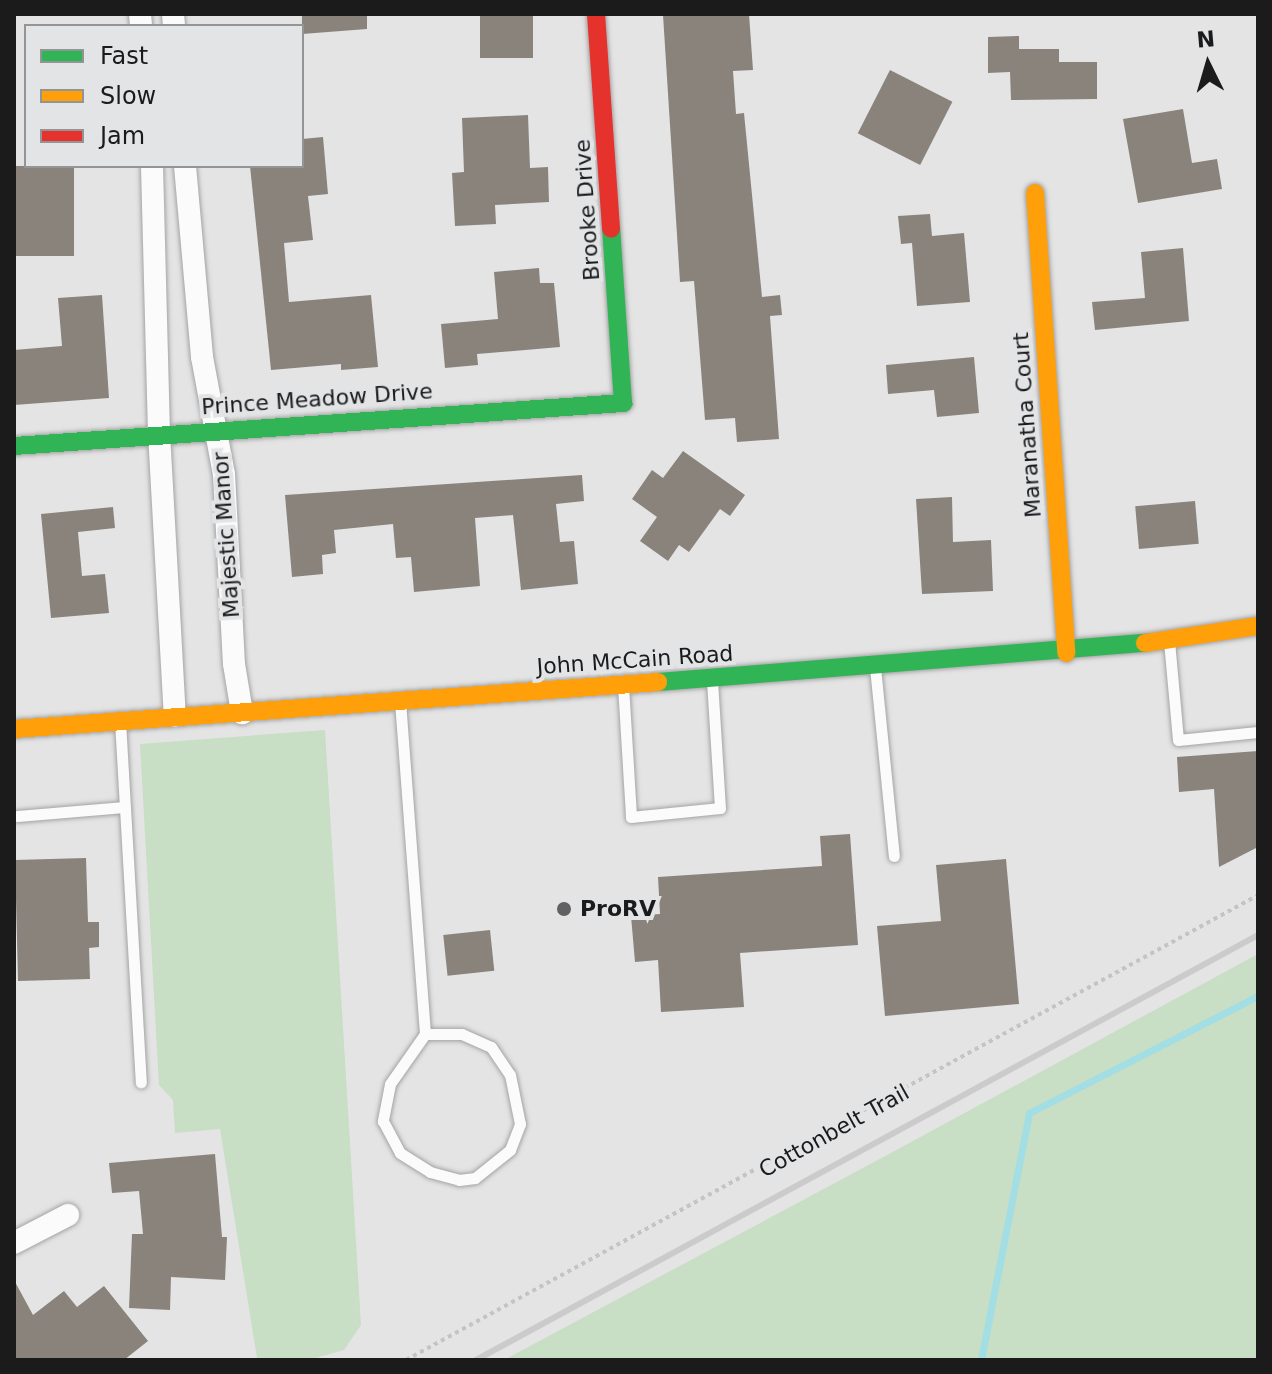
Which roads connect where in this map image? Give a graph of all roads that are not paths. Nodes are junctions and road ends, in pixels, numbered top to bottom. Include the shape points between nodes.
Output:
1 (596, 14) edge
2 (152, 168) edge
3 (185, 168) edge
4 (1035, 193) dead end
5 (623, 403) joint
6 (217, 430) junction
7 (159, 433) junction
8 (14, 446) edge
9 (1258, 626) edge
10 (1169, 640) junction
11 (1066, 653) junction
12 (875, 667) junction
13 (712, 679) junction
14 (623, 685) junction
15 (400, 701) junction
16 (242, 713) junction
17 (175, 716) junction
18 (120, 721) junction
19 (14, 729) edge
20 (1258, 732) edge
21 (125, 807) junction
22 (17, 816) dead end
23 (894, 856) dead end
24 (425, 1034) junction
25 (141, 1082) dead end
26 (68, 1215) dead end
27 (14, 1243) edge

1 - 5 street, Brooke Drive
2 - 7 street
3 - 6 street, Majestic Manor via 202,357
4 - 11 street, Maranatha Court
5 - 6 street, Prince Meadow Drive
6 - 7 street, Prince Meadow Drive
6 - 16 street, Majestic Manor
7 - 8 street, Prince Meadow Drive
7 - 17 street
9 - 10 street, John McCain Road
10 - 11 street, John McCain Road
10 - 20 lane via 1178,740
11 - 12 street, John McCain Road
12 - 13 street, John McCain Road
12 - 23 lane
13 - 14 street, John McCain Road
13 - 14 lane via 720,808 631,817
14 - 15 street, John McCain Road
15 - 16 street, John McCain Road
15 - 24 lane
16 - 17 street, John McCain Road
17 - 18 street, John McCain Road
18 - 19 street, John McCain Road
18 - 21 lane
21 - 22 lane
21 - 25 lane
24 - 24 lane via 390,1084 383,1121 400,1153 420,1166 459,1180 475,1178 510,1150 520,1124 510,1075 491,1047 462,1034
26 - 27 street

